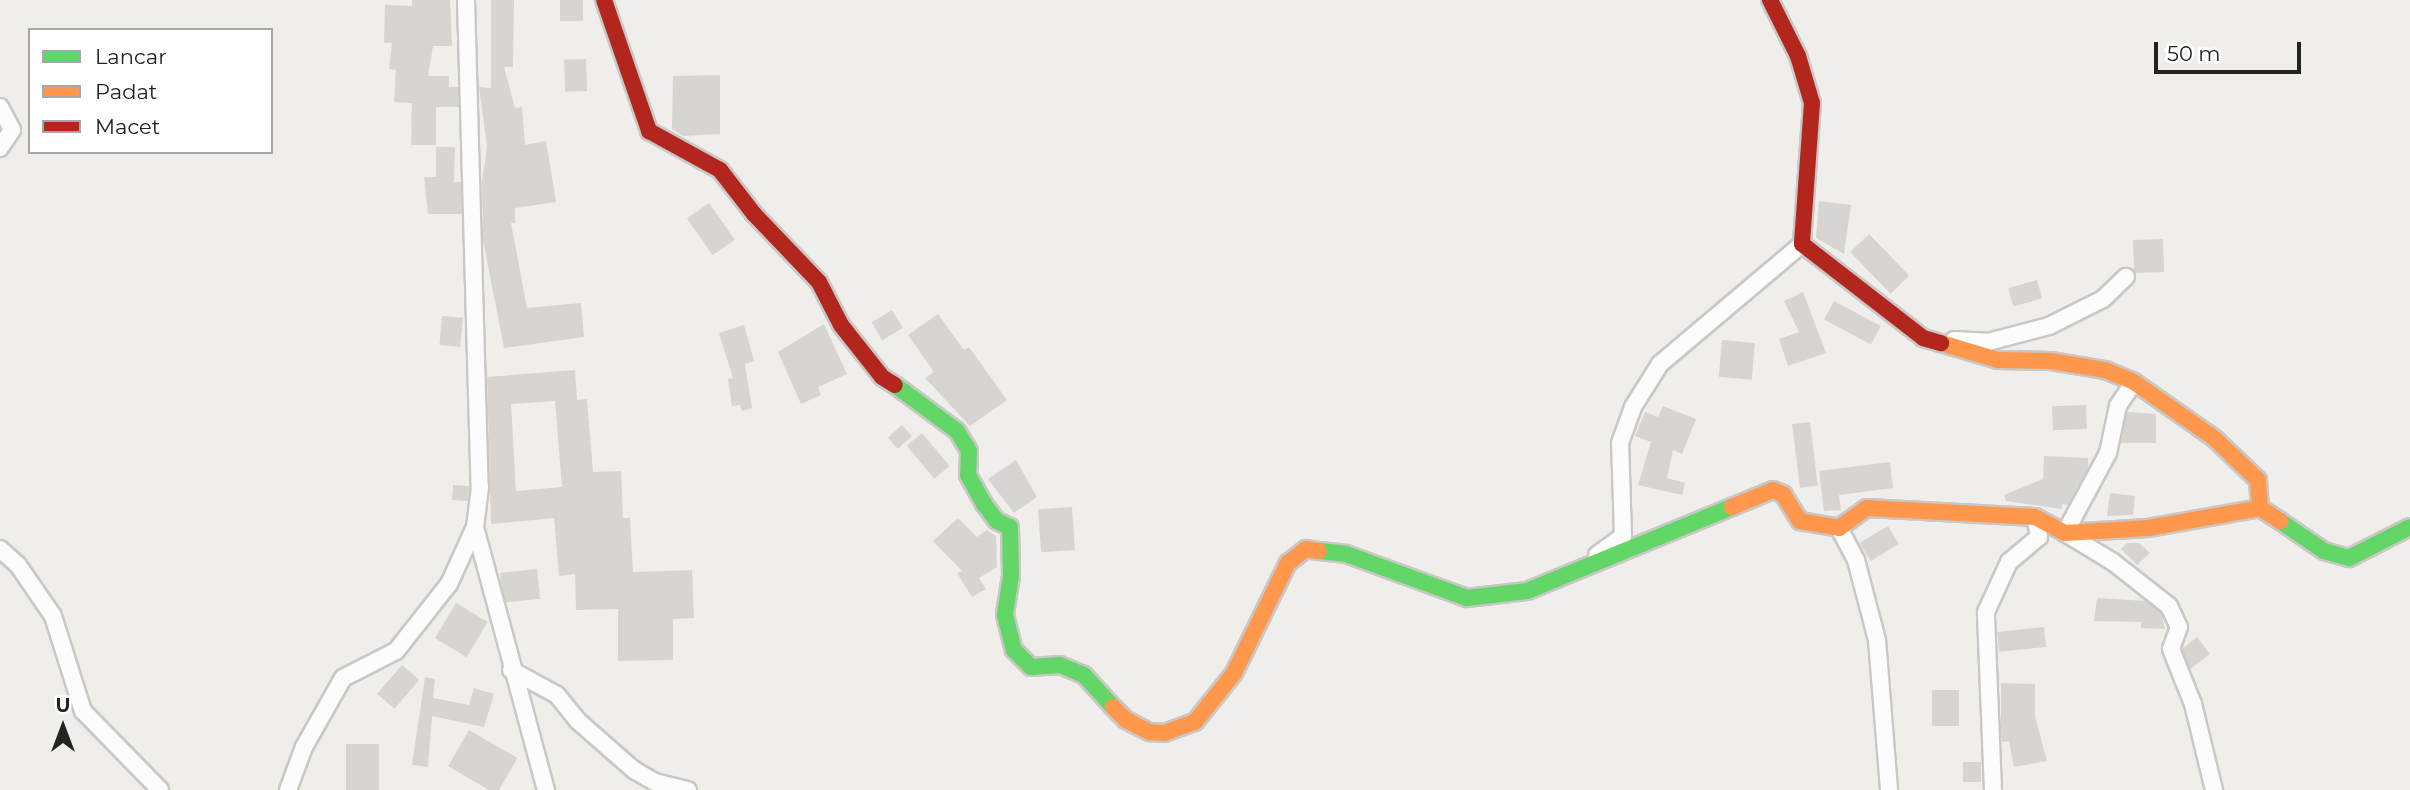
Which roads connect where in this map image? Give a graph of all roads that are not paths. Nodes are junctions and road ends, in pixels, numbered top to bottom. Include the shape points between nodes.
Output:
1 (466, 0) edge
2 (604, 0) edge
3 (1770, 0) edge
4 (0, 107) edge
5 (0, 148) edge
6 (1802, 244) junction
7 (2126, 277) dead end
8 (1923, 338) junction
9 (2134, 382) junction
10 (2260, 508) junction
11 (2035, 517) junction
12 (475, 527) junction
13 (2410, 527) edge
14 (1839, 528) junction
15 (2065, 533) junction
16 (0, 550) edge
17 (1574, 573) junction
18 (511, 670) junction
19 (160, 790) edge
20 (288, 790) edge
21 (546, 790) edge
22 (688, 790) edge
23 (1889, 790) edge
24 (1993, 790) edge
25 (2214, 790) edge

1 - 12 street via 480,488
2 - 17 street via 649,131 720,170 754,214 819,282 841,325 882,377 957,430 969,451 968,475 984,504 1010,527 1011,576 1005,615 1014,650 1031,667 1072,668 1126,720 1164,733 1195,722 1213,705 1234,673 1288,563 1306,549 1346,554 1467,598 1527,591
3 - 6 street via 1798,56 1812,103
4 - 5 street via 12,130
6 - 8 street
6 - 17 street via 1660,364 1633,407 1620,443 1623,536
7 - 8 street via 2103,299 2049,326 1988,342
8 - 9 street via 1998,360 2051,361 2105,370
9 - 10 street via 2214,438 2258,480
9 - 15 street via 2118,406 2108,453
10 - 13 street via 2337,557 2349,558
10 - 15 street via 2148,528
11 - 14 street via 1867,509
11 - 15 street
11 - 24 street via 2039,537 2009,562 1986,612
12 - 18 street
12 - 20 street via 449,583 396,651 343,678 304,747
14 - 17 street via 1800,522 1783,494 1773,490
14 - 23 street via 1856,560 1877,640
15 - 25 street via 2113,562 2169,606 2179,627 2171,649 2193,704
16 - 19 street via 18,565 53,616 83,711
18 - 21 street
18 - 22 street via 557,695 578,721 634,770 655,782

